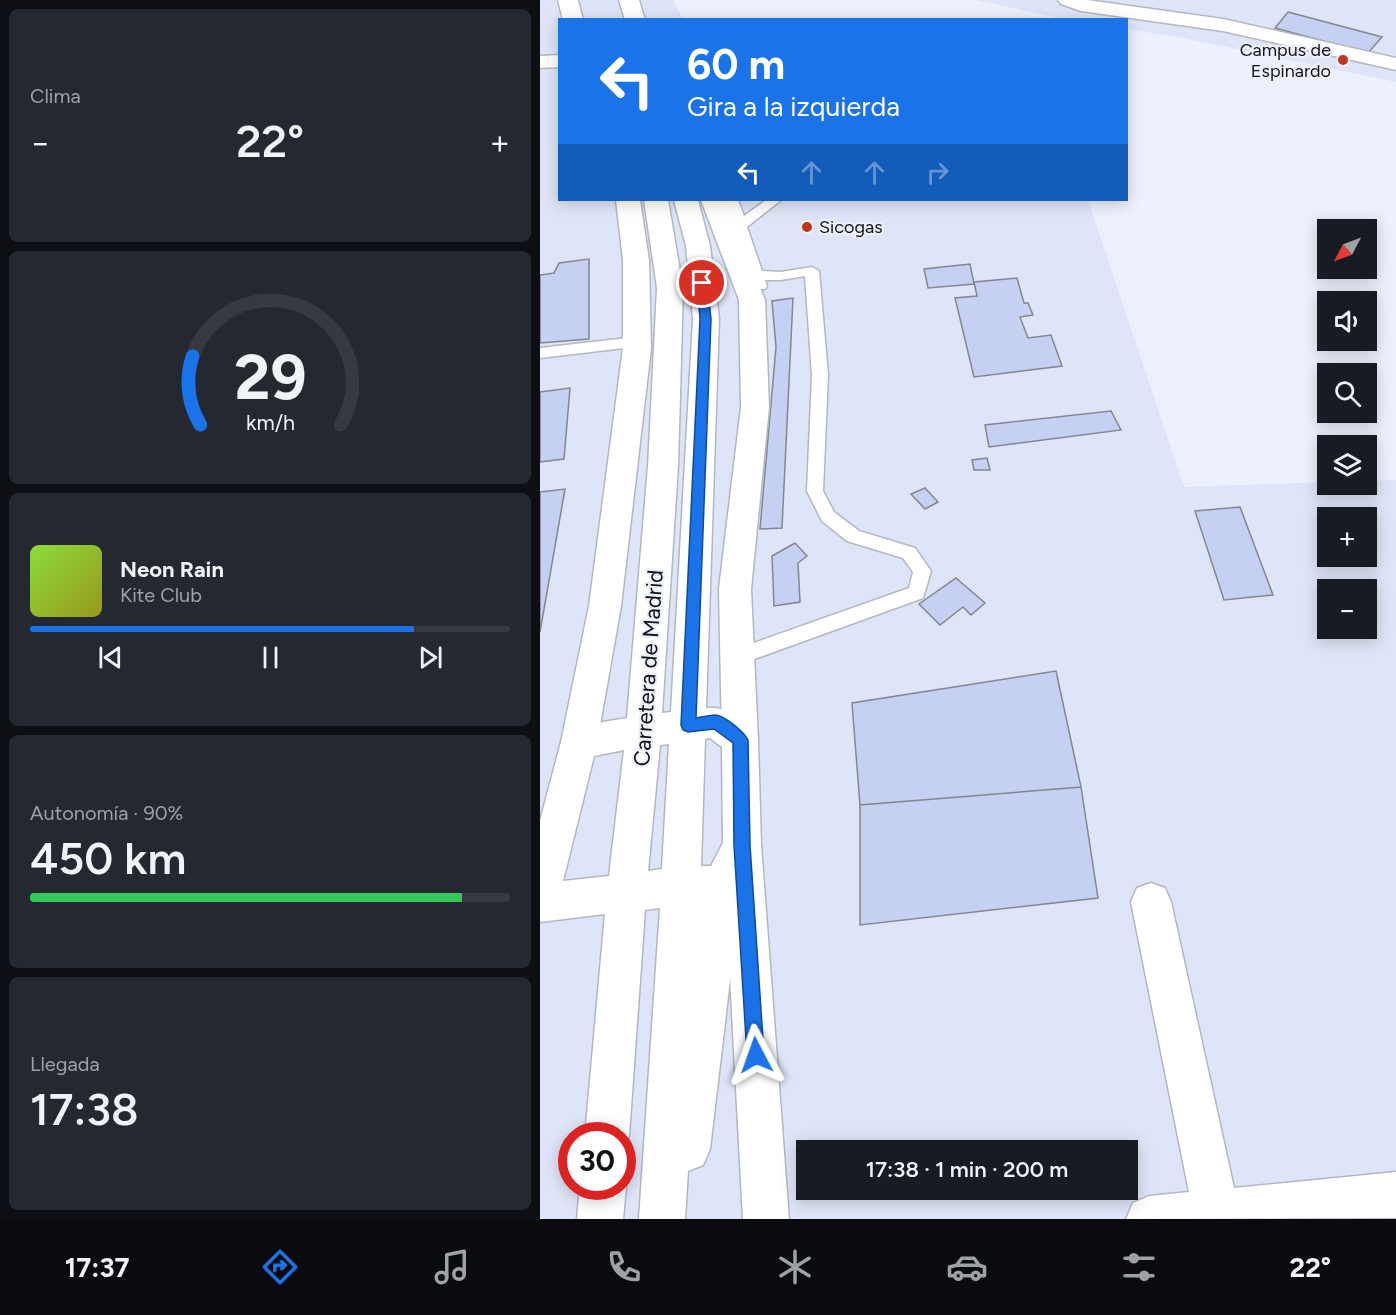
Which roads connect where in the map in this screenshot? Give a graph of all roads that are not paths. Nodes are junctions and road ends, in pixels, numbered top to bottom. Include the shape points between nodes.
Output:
1 (568, 0) edge
2 (629, 0) edge
3 (1068, 0) edge
4 (572, 18) edge
5 (634, 18) edge
6 (558, 61) edge
7 (540, 62) edge
8 (1396, 64) edge
9 (628, 201) edge
10 (656, 201) edge
11 (686, 201) edge
12 (713, 201) edge
13 (732, 201) edge
14 (773, 201) edge
15 (741, 225) junction
16 (755, 288) junction
17 (636, 342) junction
18 (540, 353) edge
19 (738, 657) junction
20 (688, 725) junction
21 (644, 731) junction
22 (740, 740) junction
23 (579, 742) junction
24 (742, 845) junction
25 (722, 884) junction
26 (681, 886) junction
27 (626, 894) junction
28 (1151, 902) dead end
29 (540, 904) edge
30 (608, 1122) edge
31 (1396, 1195) edge
32 (602, 1200) edge
33 (1217, 1216) edge
34 (600, 1219) edge
35 (662, 1219) edge
36 (677, 1219) edge
37 (766, 1219) edge
38 (1149, 1219) edge

1 - 4 main road
2 - 5 main road
3 - 8 main road via 1223,25
6 - 7 main road
9 - 17 main road via 636,260
10 - 21 main road, Carretera de Madrid via 670,288 663,466
11 - 20 main road, Carretera de Madrid via 698,246 706,319
12 - 16 main road
13 - 15 lane
14 - 15 lane
15 - 16 lane
16 - 19 main road via 755,408 735,589
16 - 19 lane via 781,276 812,272 820,375 815,491 828,516 853,536 909,553 922,571 917,593
17 - 18 lane
17 - 23 main road via 605,606
19 - 22 main road
20 - 21 main road
20 - 22 main road via 716,722
20 - 26 main road, Carretera de Madrid
21 - 23 main road
21 - 27 main road, Carretera de Madrid
22 - 24 main road
23 - 29 main road
24 - 25 main road
24 - 37 main road
25 - 26 main road
25 - 36 main road
26 - 27 main road
26 - 35 main road, Carretera de Madrid
27 - 29 main road
27 - 30 main road, Carretera de Madrid
28 - 33 main road
31 - 33 main road
32 - 34 main road
33 - 38 main road

